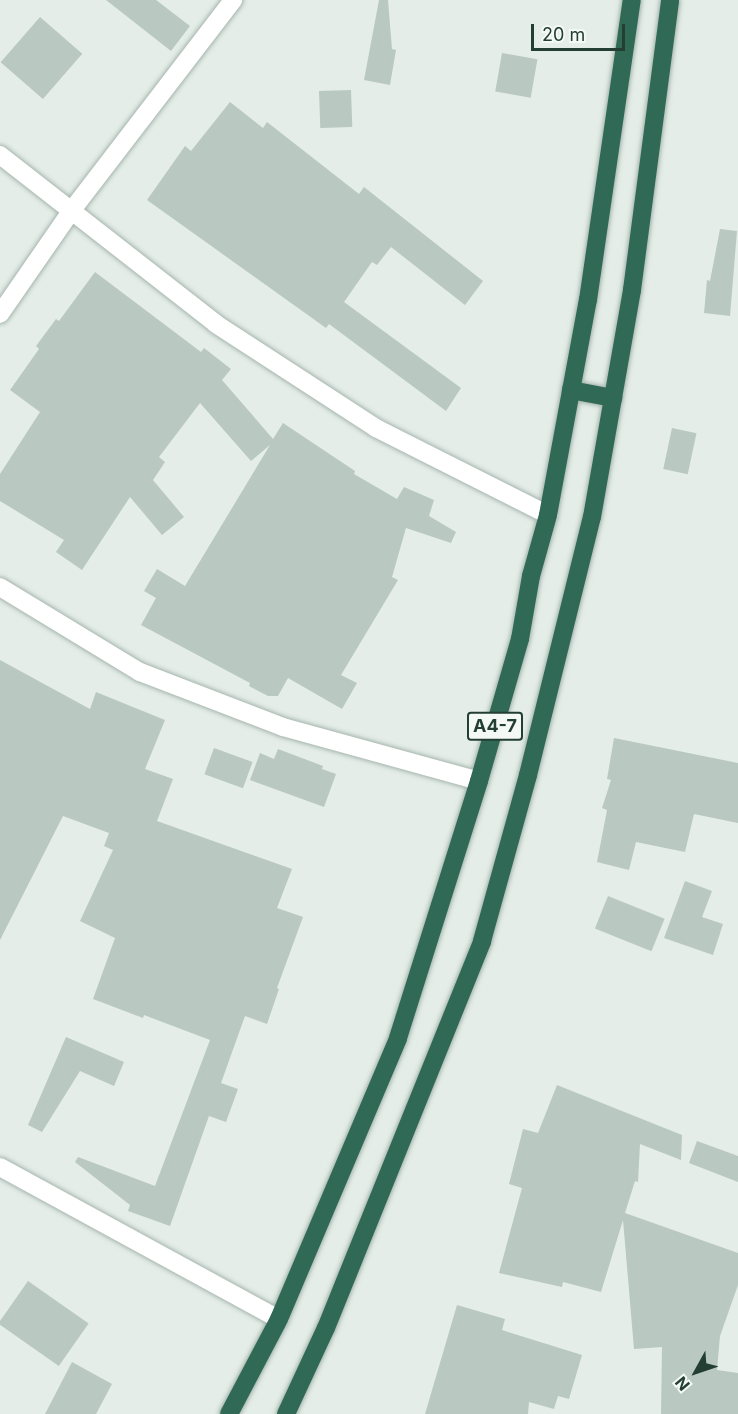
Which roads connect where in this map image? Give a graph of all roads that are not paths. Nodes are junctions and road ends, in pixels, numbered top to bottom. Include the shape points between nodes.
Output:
1 (232, 0) edge
2 (632, 0) edge
3 (670, 0) edge
4 (0, 154) edge
5 (72, 210) junction
6 (0, 314) edge
7 (571, 390) junction
8 (613, 398) junction
9 (548, 515) junction
10 (0, 587) edge
11 (479, 782) junction
12 (0, 1167) edge
13 (279, 1319) junction
14 (229, 1414) edge
15 (286, 1414) edge

1 - 5 street
2 - 7 highway, A4-7
3 - 8 highway, A4-7 via 632,290
4 - 5 street
5 - 6 street
5 - 9 street via 216,324 376,428
7 - 8 highway
7 - 9 highway, A4-7
8 - 15 highway, A4-7 via 592,517 528,776 482,940 326,1328
9 - 11 highway, A4-7 via 531,576 520,639
10 - 11 street via 140,672 283,727
11 - 13 highway, A4-7 via 398,1038
12 - 13 street
13 - 14 highway, A4-7

